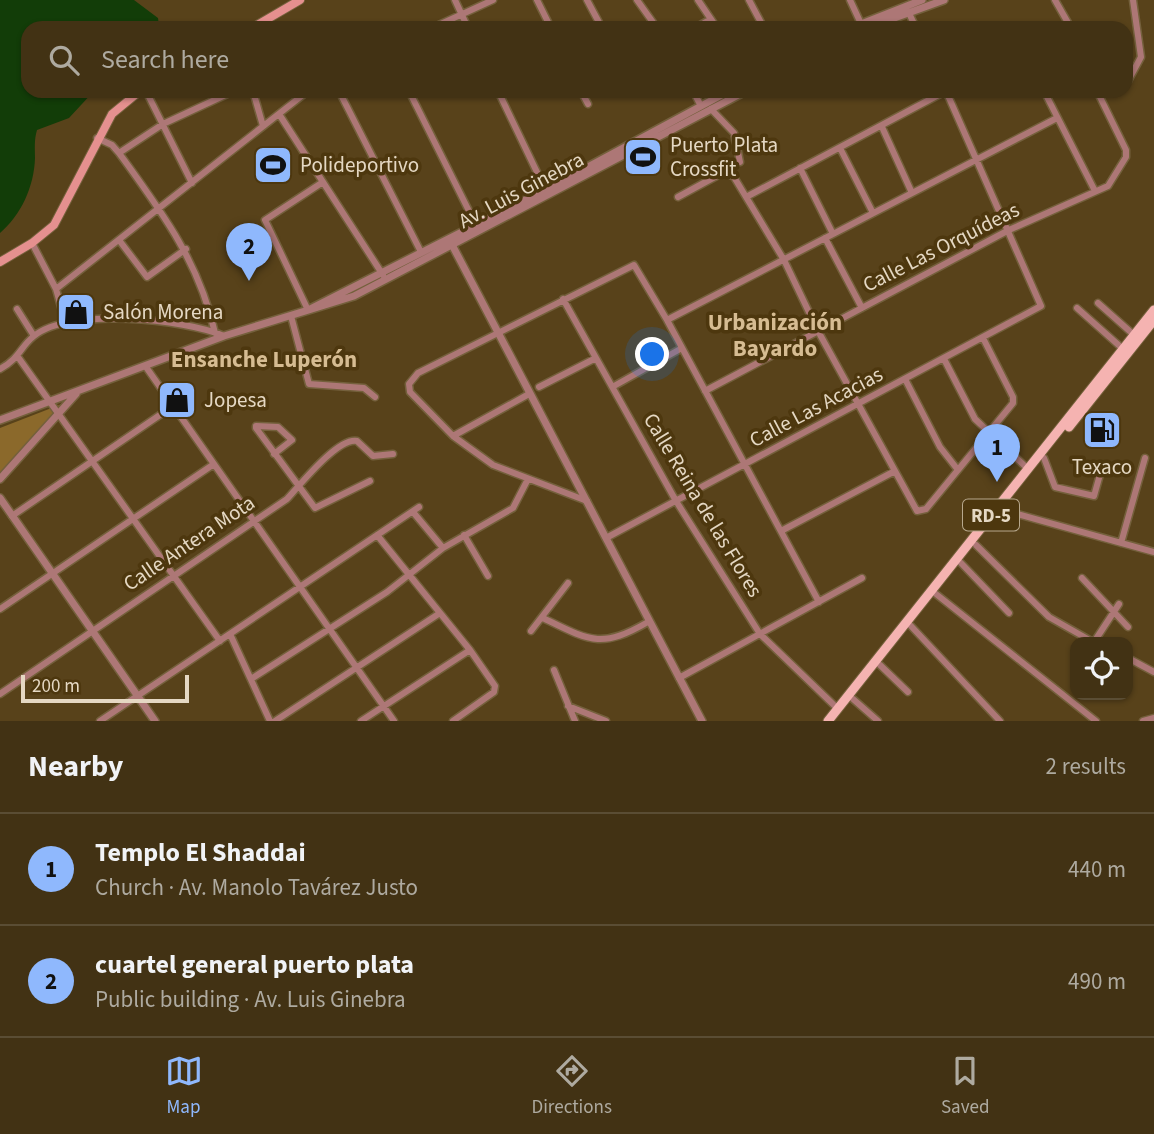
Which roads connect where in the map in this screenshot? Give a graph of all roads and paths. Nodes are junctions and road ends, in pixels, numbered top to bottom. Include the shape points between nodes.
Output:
1 (300, 0) edge
2 (454, 0) edge
3 (493, 0) edge
4 (537, 0) edge
5 (587, 0) edge
6 (637, 0) edge
7 (698, 0) edge
8 (749, 0) edge
9 (850, 0) edge
10 (922, 0) edge
11 (944, 0) edge
12 (1055, 0) edge
13 (1133, 0) edge
14 (910, 6) edge
15 (461, 12) junction
16 (711, 19) joint
17 (264, 21) edge
18 (445, 21) edge
19 (465, 21) edge
20 (548, 21) edge
21 (599, 21) edge
22 (652, 21) edge
23 (707, 21) edge
24 (760, 21) edge
25 (861, 21) edge
26 (876, 21) edge
27 (1067, 21) edge
28 (1133, 71) edge
29 (131, 98) edge
30 (150, 98) edge
31 (219, 98) edge
32 (255, 98) edge
33 (299, 98) edge
34 (343, 98) edge
35 (412, 98) edge
36 (501, 98) edge
37 (585, 98) edge
38 (697, 98) edge
39 (716, 98) edge
40 (732, 98) edge
41 (934, 98) edge
42 (949, 98) edge
43 (1047, 98) edge
44 (1100, 98) edge
45 (588, 104) dead end
46 (701, 106) junction
47 (710, 109) junction
48 (279, 114) junction
49 (1057, 118) junction
50 (163, 124) junction
51 (263, 127) junction
52 (882, 127) junction
53 (96, 138) junction
54 (840, 148) junction
55 (119, 153) junction
56 (977, 159) junction
57 (740, 162) dead end
58 (800, 168) junction
59 (323, 182) junction
60 (192, 183) junction
61 (1095, 191) junction
62 (547, 193) junction
63 (912, 193) junction
64 (748, 196) junction
65 (678, 197) dead end
66 (159, 209) junction
67 (873, 213) junction
68 (477, 228) junction
69 (1009, 230) junction
70 (833, 234) junction
71 (825, 238) junction
72 (449, 239) junction
73 (119, 240) junction
74 (32, 243) junction
75 (452, 247) junction
76 (186, 249) junction
77 (421, 252) junction
78 (783, 260) junction
79 (0, 262) edge
80 (382, 272) junction
81 (386, 280) junction
82 (56, 289) junction
83 (563, 299) junction
84 (1098, 303) dead end
85 (862, 308) junction
86 (1077, 308) dead end
87 (17, 309) dead end
88 (308, 310) junction
89 (1154, 310) edge
90 (291, 316) junction
91 (667, 320) junction
92 (65, 321) junction
93 (1150, 327) edge
94 (818, 331) junction
95 (215, 333) junction
96 (497, 333) junction
97 (1134, 335) junction
98 (34, 336) junction
99 (224, 336) junction
100 (983, 338) junction
101 (682, 348) junction
102 (1123, 349) junction
103 (18, 357) junction
104 (596, 358) junction
105 (944, 359) junction
106 (146, 368) junction
107 (0, 369) edge
108 (905, 379) junction
109 (614, 386) junction
110 (539, 387) dead end
111 (79, 391) junction
112 (705, 391) junction
113 (529, 394) junction
114 (375, 397) dead end
115 (50, 400) junction
116 (857, 404) junction
117 (173, 406) junction
118 (57, 412) junction
119 (0, 420) edge
120 (988, 434) junction
121 (453, 436) junction
122 (274, 454) junction
123 (393, 454) dead end
124 (1044, 458) junction
125 (1145, 458) dead end
126 (92, 462) junction
127 (214, 464) junction
128 (745, 464) junction
129 (958, 470) junction
130 (1028, 470) junction
131 (895, 471) junction
132 (1101, 471) dead end
133 (0, 479) edge
134 (528, 479) junction
135 (370, 481) dead end
136 (298, 488) junction
137 (1094, 496) junction
138 (0, 498) edge
139 (587, 501) junction
140 (676, 501) junction
141 (1093, 507) dead end
142 (1003, 510) junction
143 (12, 516) junction
144 (134, 520) junction
145 (253, 521) junction
146 (781, 531) junction
147 (377, 535) junction
148 (464, 535) junction
149 (606, 538) junction
150 (1121, 543) junction
151 (976, 545) junction
152 (443, 548) junction
153 (1154, 552) edge
154 (961, 563) junction
155 (53, 572) junction
156 (409, 574) junction
157 (173, 575) junction
158 (488, 576) dead end
159 (862, 578) dead end
160 (1082, 578) dead end
161 (568, 583) dead end
162 (300, 587) junction
163 (936, 594) junction
164 (819, 602) junction
165 (1119, 604) dead end
166 (0, 609) edge
167 (440, 612) junction
168 (1113, 612) junction
169 (1009, 613) dead end
170 (543, 618) junction
171 (648, 622) junction
172 (911, 626) junction
173 (329, 628) junction
174 (1128, 628) dead end
175 (92, 630) junction
176 (531, 631) dead end
177 (230, 634) junction
178 (760, 634) junction
179 (1084, 637) edge
180 (1096, 637) edge
181 (220, 641) junction
182 (470, 650) junction
183 (1133, 662) edge
184 (880, 665) junction
185 (355, 666) junction
186 (554, 670) dead end
187 (1154, 672) edge
188 (679, 678) junction
189 (251, 679) junction
190 (908, 692) dead end
191 (0, 694) edge
192 (137, 696) junction
193 (853, 699) junction
194 (383, 706) junction
195 (568, 706) junction
196 (838, 709) junction
197 (465, 713) junction
198 (1154, 718) edge
199 (100, 721) edge
200 (155, 721) edge
201 (273, 721) edge
202 (361, 721) edge
203 (394, 721) edge
204 (453, 721) edge
205 (470, 721) edge
206 (575, 721) edge
207 (607, 721) edge
208 (702, 721) edge
209 (828, 721) edge
210 (835, 721) edge
211 (878, 721) edge
212 (1000, 721) edge
213 (1096, 721) edge
214 (1143, 721) edge

1 - 17 main road
2 - 15 street
3 - 15 street
4 - 20 street
5 - 21 street
6 - 22 street
7 - 16 street
8 - 24 street
9 - 25 street
10 - 14 street
11 - 14 street
12 - 27 street
13 - 28 street via 1141,57
14 - 26 street
15 - 18 street
15 - 19 street
16 - 23 street
29 - 53 main road via 112,114
30 - 50 street
31 - 50 street
32 - 51 street
33 - 48 street
34 - 77 street
35 - 68 street
36 - 62 street
37 - 45 street
38 - 46 street
39 - 46 street, Av. Luis Ginebra
40 - 47 street, Av. Luis Ginebra
41 - 52 street
42 - 56 street
43 - 49 street
44 - 61 street, Calle Las Orquídeas via 1126,157 1108,186
46 - 62 street, Av. Luis Ginebra
47 - 57 street via 734,133
47 - 62 street, Av. Luis Ginebra
48 - 51 street
48 - 59 street
49 - 56 street
49 - 61 street
50 - 55 street
50 - 60 street
51 - 60 street
52 - 54 street
52 - 63 street
53 - 55 street
53 - 74 main road via 63,211
54 - 58 street
54 - 67 street
55 - 66 street
56 - 63 street
56 - 69 street
58 - 64 street
58 - 70 street
59 - 80 street
59 - 88 street via 265,220
60 - 66 street
61 - 69 street, Calle Las Orquídeas
62 - 68 street, Av. Luis Ginebra
63 - 67 street
64 - 65 street via 731,174 724,172
64 - 78 street
66 - 73 street
66 - 76 street
67 - 70 street
68 - 72 street, Av. Luis Ginebra
68 - 75 street, Av. Luis Ginebra
69 - 85 street, Calle Las Orquídeas
69 - 100 street, Calle Las Acacias via 1041,306
70 - 71 street
71 - 78 street
71 - 85 street
72 - 75 street
72 - 77 street, Av. Luis Ginebra
73 - 76 street via 147,277
73 - 82 street
74 - 79 main road
74 - 82 street
75 - 81 street, Av. Luis Ginebra
75 - 96 street
76 - 95 street
77 - 80 street, Av. Luis Ginebra
78 - 91 street
78 - 94 street
80 - 81 street
80 - 88 street, Av. Luis Ginebra
81 - 88 street, Av. Luis Ginebra
82 - 92 street
83 - 91 street via 634,265
83 - 96 street
83 - 104 street, Calle Reina de las Flores
84 - 97 street
85 - 94 street, Calle Las Orquídeas
86 - 102 street
87 - 98 street
88 - 90 street, Av. Luis Ginebra
89 - 93 main road, RD-5
90 - 99 street, Av. Luis Ginebra
90 - 114 street via 309,384 364,388
91 - 101 street
92 - 95 street via 148,320
92 - 98 street
93 - 97 main road, RD-5
93 - 124 main road, RD-5
94 - 112 street, Calle Las Orquídeas
94 - 116 street
95 - 99 street
96 - 113 street
96 - 121 street via 414,375 409,384 410,392
97 - 102 main road, RD-5
98 - 103 street
99 - 106 street, Av. Luis Ginebra
100 - 105 street, Calle Las Acacias
100 - 120 street via 1013,397
101 - 109 street
101 - 112 street
102 - 130 main road, RD-5
103 - 107 street
103 - 115 street
104 - 109 street, Calle Reina de las Flores
104 - 110 street
105 - 108 street, Calle Las Acacias
105 - 120 street via 975,419
106 - 111 street, Av. Luis Ginebra
106 - 117 street
108 - 116 street, Calle Las Acacias
108 - 129 street via 940,447
109 - 140 street, Calle Reina de las Flores
111 - 115 street, Av. Luis Ginebra
111 - 118 street
112 - 128 street
113 - 121 street
113 - 139 street
115 - 118 street
115 - 119 street, Av. Luis Ginebra
116 - 128 street, Calle Las Acacias
116 - 131 street
117 - 126 street
117 - 127 street
118 - 126 street
118 - 133 street
120 - 129 street
120 - 130 street
121 - 134 street via 493,465
122 - 122 street via 292,440 278,427 256,426
122 - 136 street
123 - 136 street, Calle Antera Mota via 373,456 350,440
124 - 137 street via 1055,486
124 - 142 main road, RD-5
125 - 150 street
126 - 143 street
126 - 144 street
127 - 144 street
127 - 145 street
128 - 140 street, Calle Las Acacias
128 - 146 street
129 - 131 street via 921,512
130 - 196 main road, RD-5
131 - 146 street
132 - 137 street
134 - 139 street
134 - 148 street via 516,505
135 - 136 street via 317,508
136 - 145 street, Calle Antera Mota
137 - 141 street
138 - 143 street
139 - 149 street
140 - 149 street, Calle Las Acacias
140 - 178 street, Calle Reina de las Flores
142 - 150 street
142 - 151 main road, RD-5
143 - 155 street
144 - 155 street
144 - 157 street
145 - 157 street, Calle Antera Mota
145 - 162 street
146 - 164 street
147 - 152 street via 416,510
147 - 156 street
147 - 162 street
148 - 152 street
148 - 158 street
149 - 171 street
150 - 153 street
151 - 154 main road, RD-5
151 - 179 street via 1049,617
152 - 156 street
154 - 163 main road, RD-5
154 - 169 street
155 - 166 street
155 - 175 street
156 - 167 street
156 - 173 street
157 - 175 street, Calle Antera Mota
157 - 181 street
159 - 164 street
160 - 168 street
161 - 170 street
162 - 173 street
162 - 177 street
163 - 172 main road, RD-5
163 - 213 street
164 - 178 street
165 - 168 street
167 - 182 street
167 - 185 street
168 - 174 street
168 - 180 street
170 - 171 street via 604,641
170 - 176 street
171 - 188 street
172 - 184 main road, RD-5
172 - 212 street
173 - 185 street
173 - 189 street
175 - 191 street, Calle Antera Mota
175 - 192 street
177 - 181 street
177 - 189 street
178 - 188 street
178 - 196 street, Calle Reina de las Flores
181 - 192 street
182 - 194 street
182 - 197 street via 495,690
183 - 187 street
184 - 190 street
184 - 193 main road, RD-5
185 - 194 street
185 - 201 street
186 - 195 street
188 - 208 street
189 - 201 street
192 - 199 street
192 - 200 street
193 - 210 main road, RD-5
193 - 211 street
194 - 202 street
194 - 203 street
195 - 206 street
195 - 207 street
196 - 209 main road, RD-5
197 - 204 street
197 - 205 street
198 - 214 street

